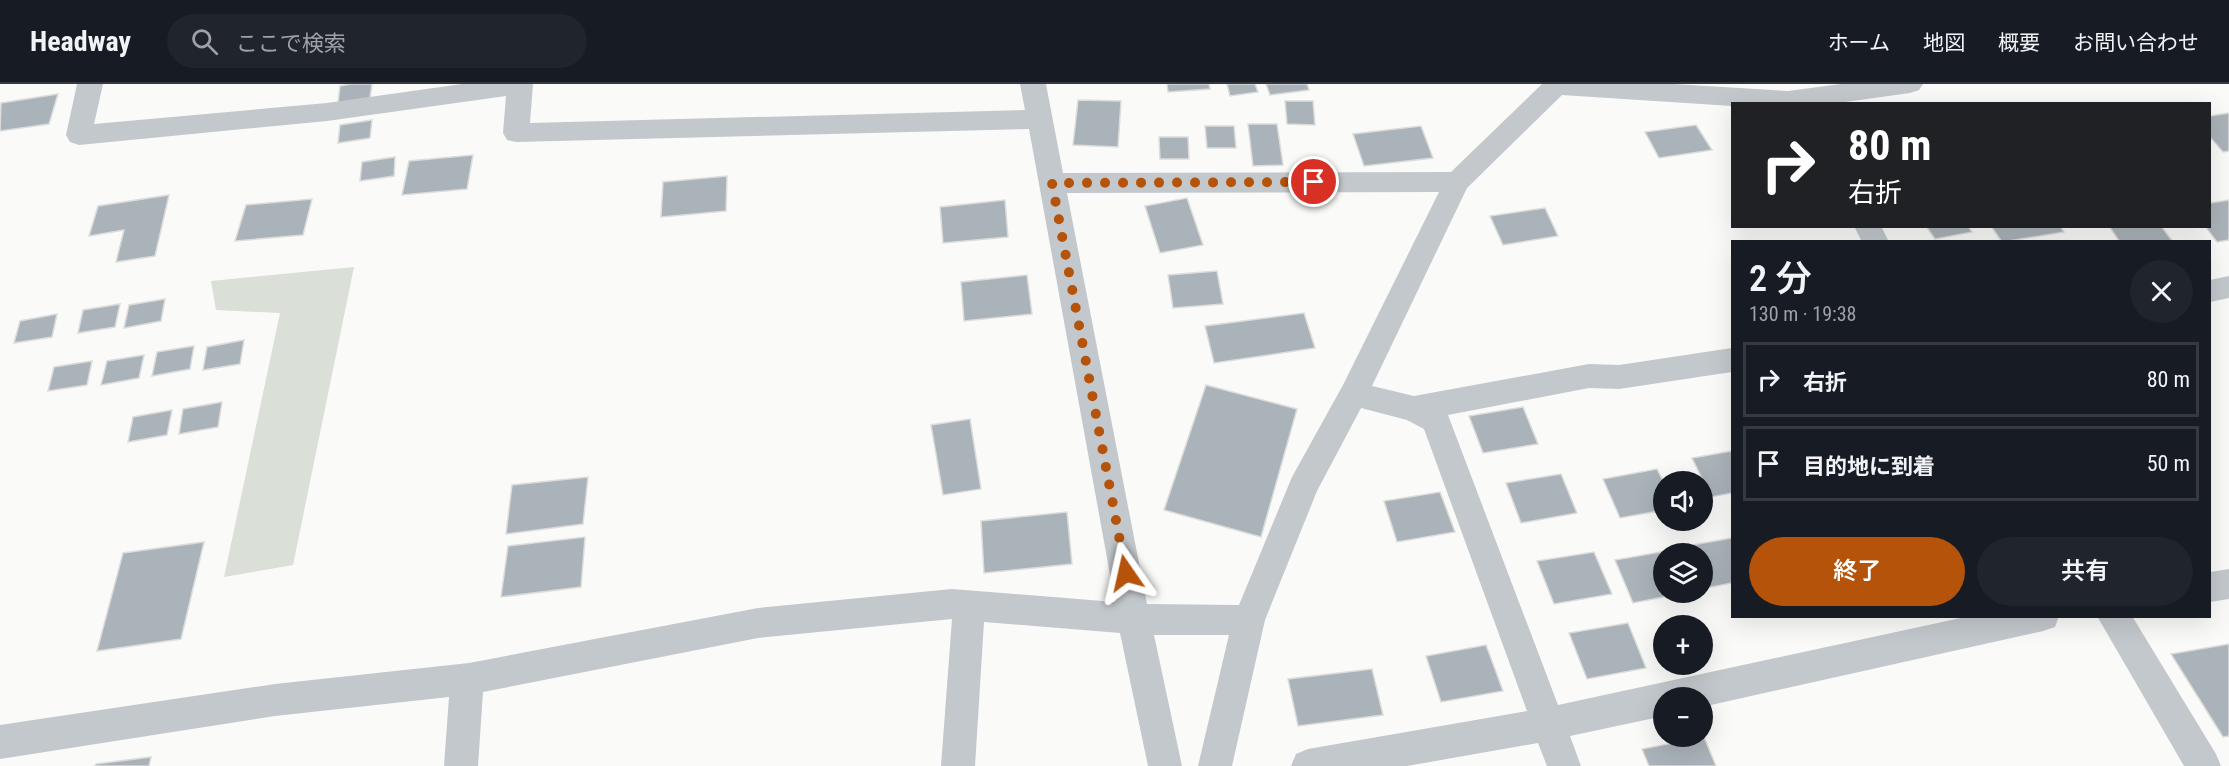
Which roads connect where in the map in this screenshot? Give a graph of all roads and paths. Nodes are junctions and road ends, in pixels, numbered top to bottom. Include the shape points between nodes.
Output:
1 (90, 84) edge
2 (1033, 84) edge
3 (1910, 84) edge
4 (520, 85) edge
5 (1556, 85) edge
6 (1789, 102) edge
7 (1038, 118) junction
8 (1457, 182) junction
9 (1052, 183) junction
10 (2229, 287) edge
11 (2211, 291) edge
12 (1731, 360) edge
13 (1353, 394) junction
14 (1414, 409) junction
15 (2229, 584) edge
16 (2211, 587) edge
17 (969, 606) junction
18 (2034, 618) edge
19 (2113, 618) edge
20 (1130, 619) junction
21 (1249, 620) junction
22 (469, 679) junction
23 (1713, 689) edge
24 (1653, 701) edge
25 (1549, 724) junction
26 (0, 742) edge
27 (461, 766) edge
28 (958, 766) edge
29 (1165, 766) edge
30 (1215, 766) edge
31 (1308, 766) edge
32 (1564, 766) edge
33 (2205, 766) edge

1 - 4 street via 79,135 327,112
2 - 7 street
3 - 6 street
4 - 7 street via 516,133
5 - 6 street
5 - 8 street
7 - 9 street
8 - 9 street
8 - 13 street
9 - 20 street
10 - 11 street
12 - 14 street via 1619,377 1589,376
13 - 14 street
13 - 21 street via 1303,487
14 - 25 street via 1436,421
15 - 16 street
17 - 20 street
17 - 22 street via 952,604 758,623
17 - 28 street
18 - 23 street
19 - 33 street
20 - 21 street
20 - 29 street
21 - 30 street
22 - 26 street via 275,700
22 - 27 street
24 - 25 street
25 - 31 street
25 - 32 street

